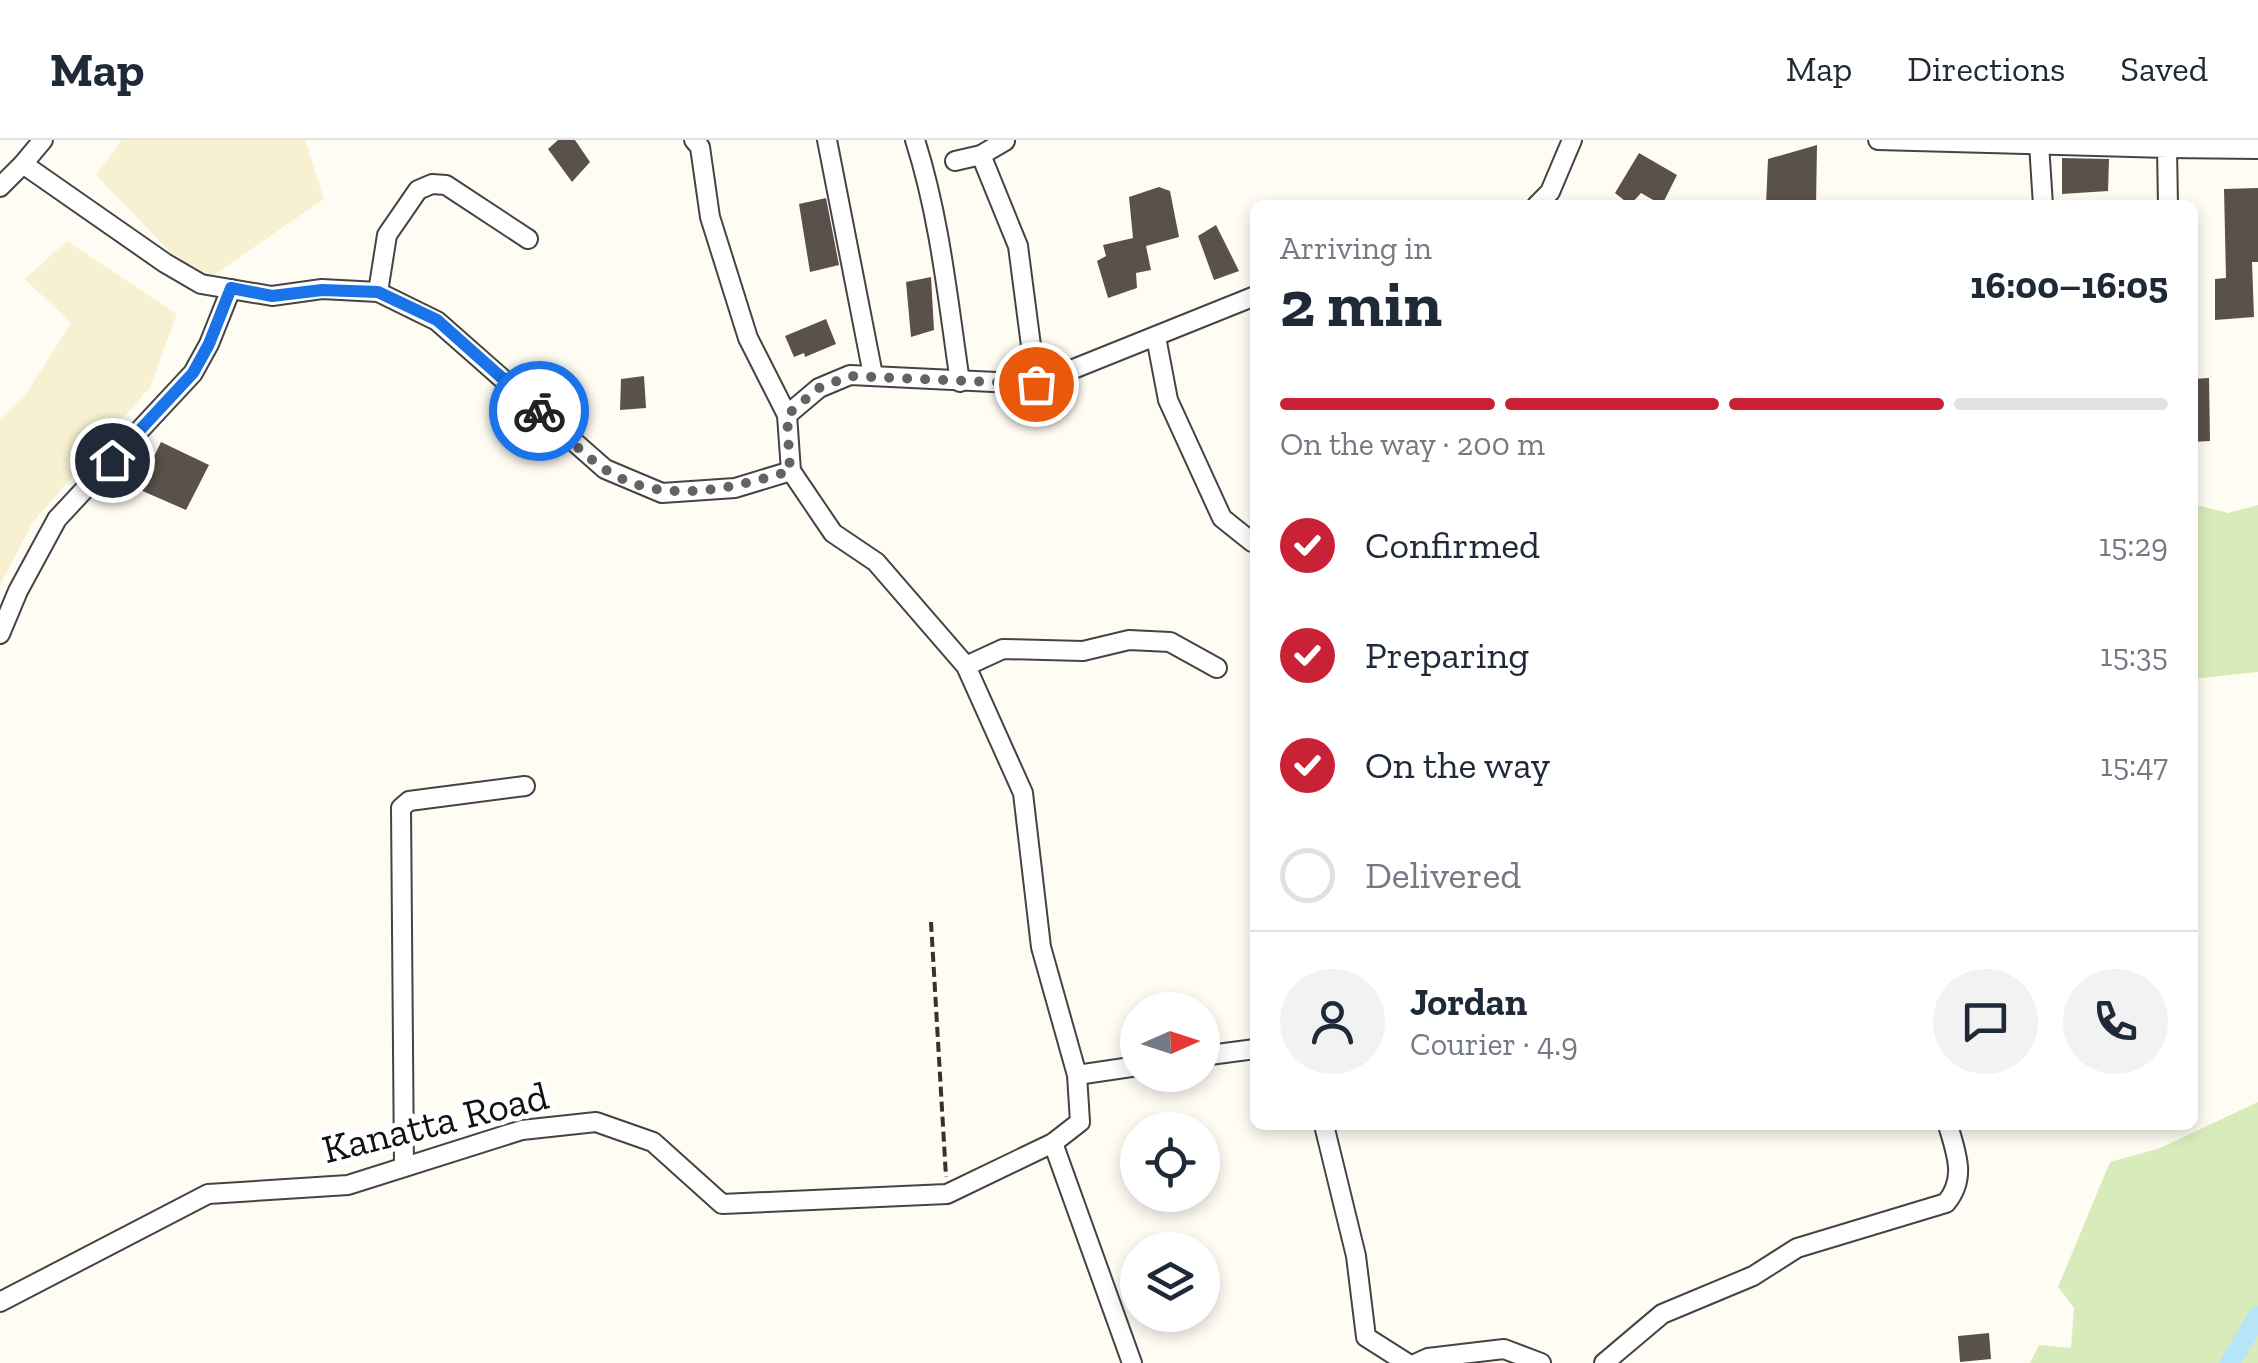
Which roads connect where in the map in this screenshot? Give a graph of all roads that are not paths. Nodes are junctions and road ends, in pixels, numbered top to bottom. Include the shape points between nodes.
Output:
1 (43, 140) edge
2 (694, 140) edge
3 (826, 140) edge
4 (915, 140) edge
5 (1572, 140) edge
6 (1878, 140) edge
7 (1005, 141) edge
8 (2038, 144) junction
9 (2167, 148) junction
10 (2258, 149) edge
11 (981, 154) junction
12 (955, 160) dead end
13 (22, 164) junction
14 (0, 187) edge
15 (1542, 200) edge
16 (2043, 200) edge
17 (2168, 200) edge
18 (528, 239) dead end
19 (231, 288) junction
20 (378, 292) junction
21 (1250, 298) edge
22 (1156, 337) junction
23 (873, 375) junction
24 (960, 382) junction
25 (1036, 384) junction
26 (787, 415) junction
27 (790, 471) junction
28 (1250, 540) edge
29 (0, 634) edge
30 (966, 666) junction
31 (1218, 668) dead end
32 (524, 786) dead end
33 (1250, 1050) edge
34 (1220, 1054) edge
35 (1120, 1069) edge
36 (1077, 1075) junction
37 (1325, 1130) edge
38 (1950, 1130) edge
39 (1053, 1143) junction
40 (404, 1167) junction
41 (0, 1302) edge
42 (1132, 1363) edge
43 (1407, 1363) edge
44 (1417, 1363) edge
45 (1541, 1363) edge
46 (1604, 1363) edge

1 - 13 street
2 - 26 street via 748,338
3 - 23 street
4 - 24 street
5 - 15 street
6 - 8 street
7 - 11 street
8 - 9 street
8 - 16 street
9 - 10 street
9 - 17 street
11 - 12 street
11 - 25 street via 1018,246
13 - 14 street
13 - 19 street via 165,263 201,284
18 - 20 street via 446,185 432,184 418,190 387,235
19 - 20 street via 272,296
19 - 29 street via 193,373 58,518
20 - 27 street via 437,320 605,470 662,493 735,488
21 - 22 street
22 - 25 street
22 - 28 street via 1168,400 1222,518
23 - 24 street
23 - 26 street via 819,388
24 - 25 street
26 - 27 street
27 - 30 street via 834,533 876,562
30 - 31 street via 1003,649 1083,651 1129,640 1170,642
30 - 36 street via 1024,793 1041,947
32 - 40 street via 409,801 401,808
33 - 34 street
35 - 36 street
36 - 39 street via 1080,1122
37 - 43 street via 1356,1256 1366,1337
38 - 46 street via 1958,1174 1957,1190 1946,1203 1797,1248 1753,1276 1662,1314
39 - 40 street, Kanatta Road via 947,1194 722,1204 653,1142 596,1122 522,1130
39 - 42 street
40 - 41 street, Kanatta Road via 348,1185 208,1194
44 - 45 street via 1504,1349

